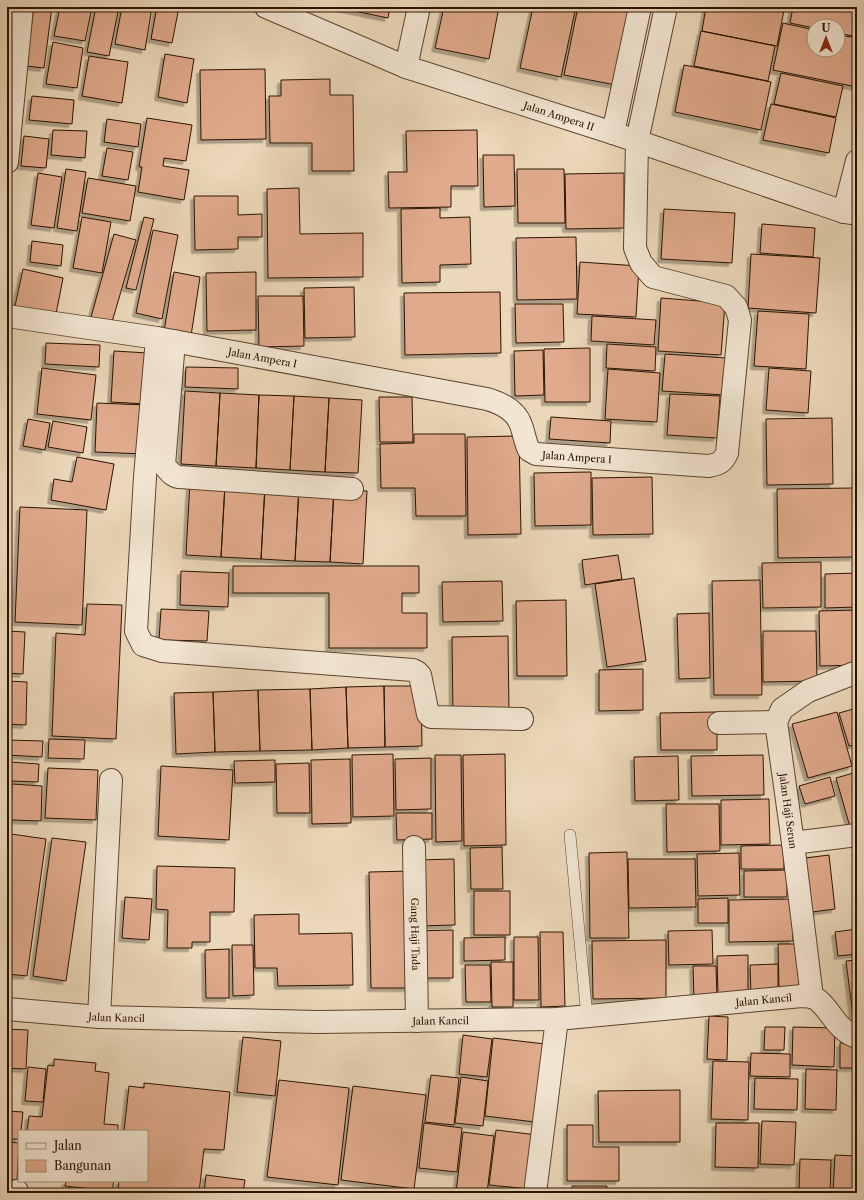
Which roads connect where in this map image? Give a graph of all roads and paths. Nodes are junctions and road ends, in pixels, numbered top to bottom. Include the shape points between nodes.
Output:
1 (22, 7) edge
2 (266, 7) edge
3 (419, 7) edge
4 (640, 7) edge
5 (666, 7) edge
6 (406, 67) junction
7 (613, 133) junction
8 (637, 141) junction
9 (857, 160) edge
10 (7, 162) edge
11 (851, 213) edge
12 (7, 316) edge
13 (166, 340) junction
14 (352, 489) dead end
15 (857, 672) edge
16 (522, 719) dead end
17 (776, 722) junction
18 (719, 723) dead end
19 (111, 780) dead end
20 (570, 835) dead end
21 (857, 835) edge
22 (793, 843) junction
23 (414, 847) dead end
24 (812, 997) junction
25 (7, 1008) edge
26 (99, 1017) junction
27 (587, 1017) junction
28 (557, 1019) junction
29 (417, 1021) junction
30 (857, 1037) edge
31 (535, 1193) edge

1 - 10 street
2 - 6 street, Jalan Ampera II
3 - 6 street
4 - 7 street
5 - 8 street
6 - 7 street, Jalan Ampera II
7 - 8 street, Jalan Ampera II
8 - 11 street, Jalan Ampera II
8 - 13 street, Jalan Ampera I via 635,248 641,263 653,277 726,296 736,307 740,320 727,453 724,461 717,465 536,454 529,450 518,419 497,402
9 - 11 street
12 - 13 street, Jalan Ampera I
13 - 14 street via 164,465 171,473 179,478
13 - 16 street via 145,477 136,631 143,645 162,651 413,670 420,675 428,714 431,717
15 - 17 street via 808,691 782,709
17 - 18 street
17 - 22 street, Jalan Haji Serun
19 - 26 street
20 - 27 lane
21 - 22 street
22 - 24 street, Jalan Haji Serun
23 - 29 street, Gang Haji Tada
24 - 27 street, Jalan Kancil
24 - 30 street via 844,1032
25 - 26 street, Jalan Kancil
26 - 29 street, Jalan Kancil via 317,1022
27 - 28 street, Jalan Kancil
28 - 29 street, Jalan Kancil
28 - 31 street

